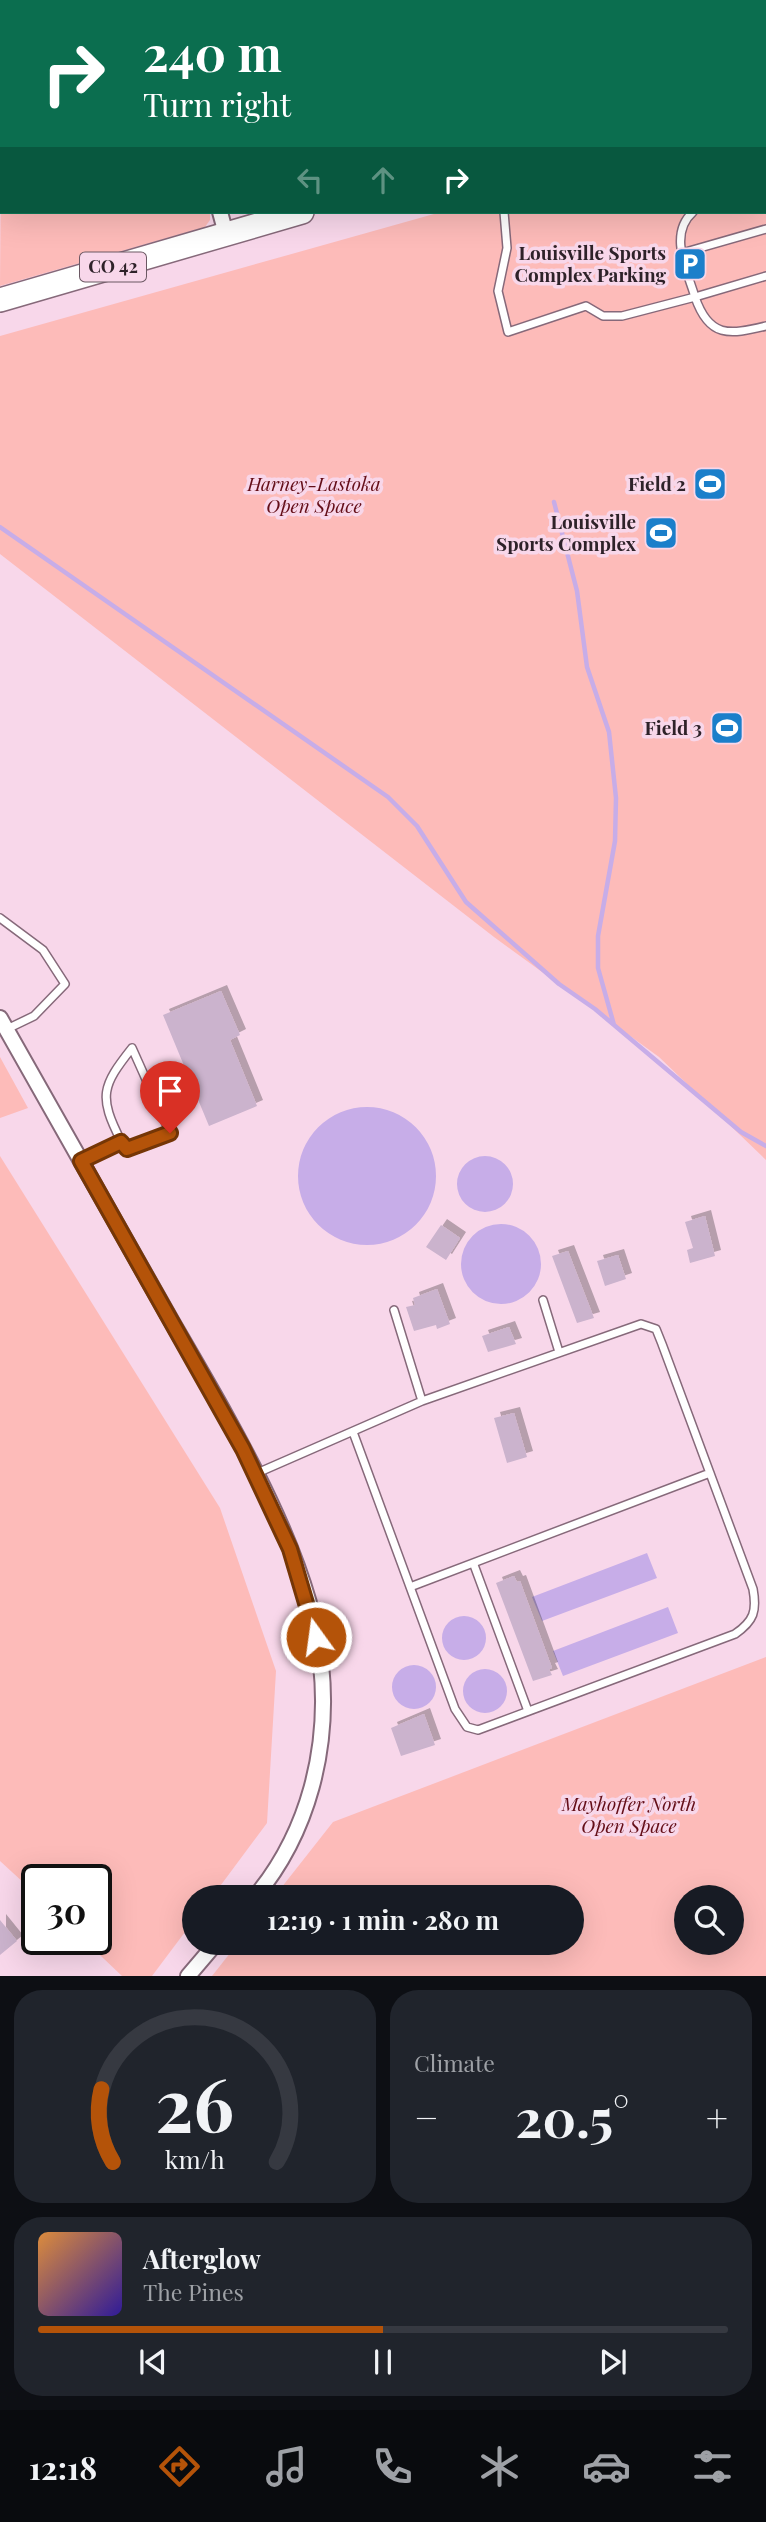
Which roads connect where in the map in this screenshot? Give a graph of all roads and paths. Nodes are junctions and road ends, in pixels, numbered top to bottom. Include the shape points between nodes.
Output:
1 (221, 214) edge
2 (295, 214) edge
3 (504, 214) edge
4 (690, 214) edge
5 (766, 229) edge
6 (226, 234) junction
7 (682, 253) junction
8 (766, 276) edge
9 (695, 298) junction
10 (0, 300) edge
11 (766, 326) edge
12 (0, 918) edge
13 (3, 1024) edge
14 (121, 1142) junction
15 (81, 1161) junction
16 (543, 1300) dead end
17 (394, 1310) dead end
18 (559, 1352) junction
19 (422, 1401) junction
20 (353, 1432) junction
21 (710, 1473) junction
22 (254, 1474) junction
23 (474, 1565) junction
24 (410, 1587) junction
25 (528, 1711) junction
26 (264, 1885) edge
27 (206, 1955) edge
28 (188, 1976) edge

1 - 6 street
2 - 6 main road, CO 42
3 - 9 lane via 508,248 498,292 508,332 586,306 603,316 622,316
4 - 7 lane via 684,219 679,237
5 - 7 lane
6 - 10 main road, CO 42
7 - 9 lane
8 - 9 lane
9 - 11 lane via 701,316 714,328 729,333
12 - 13 lane via 43,950 65,984 34,1016
13 - 15 street
14 - 14 lane via 127,1149 135,1148 170,1133 132,1048 107,1081 104,1099
14 - 15 lane
15 - 22 street
16 - 18 lane
17 - 19 lane
18 - 19 lane
18 - 21 lane via 641,1324 656,1329
19 - 20 lane
20 - 22 lane
20 - 24 lane
21 - 23 lane
21 - 25 lane via 753,1589 757,1606 750,1624 735,1634
22 - 26 street via 290,1549 311,1613 324,1708 320,1754 303,1817 288,1851
23 - 24 lane
23 - 25 lane
24 - 25 lane via 455,1709 467,1727 478,1730
27 - 28 street

